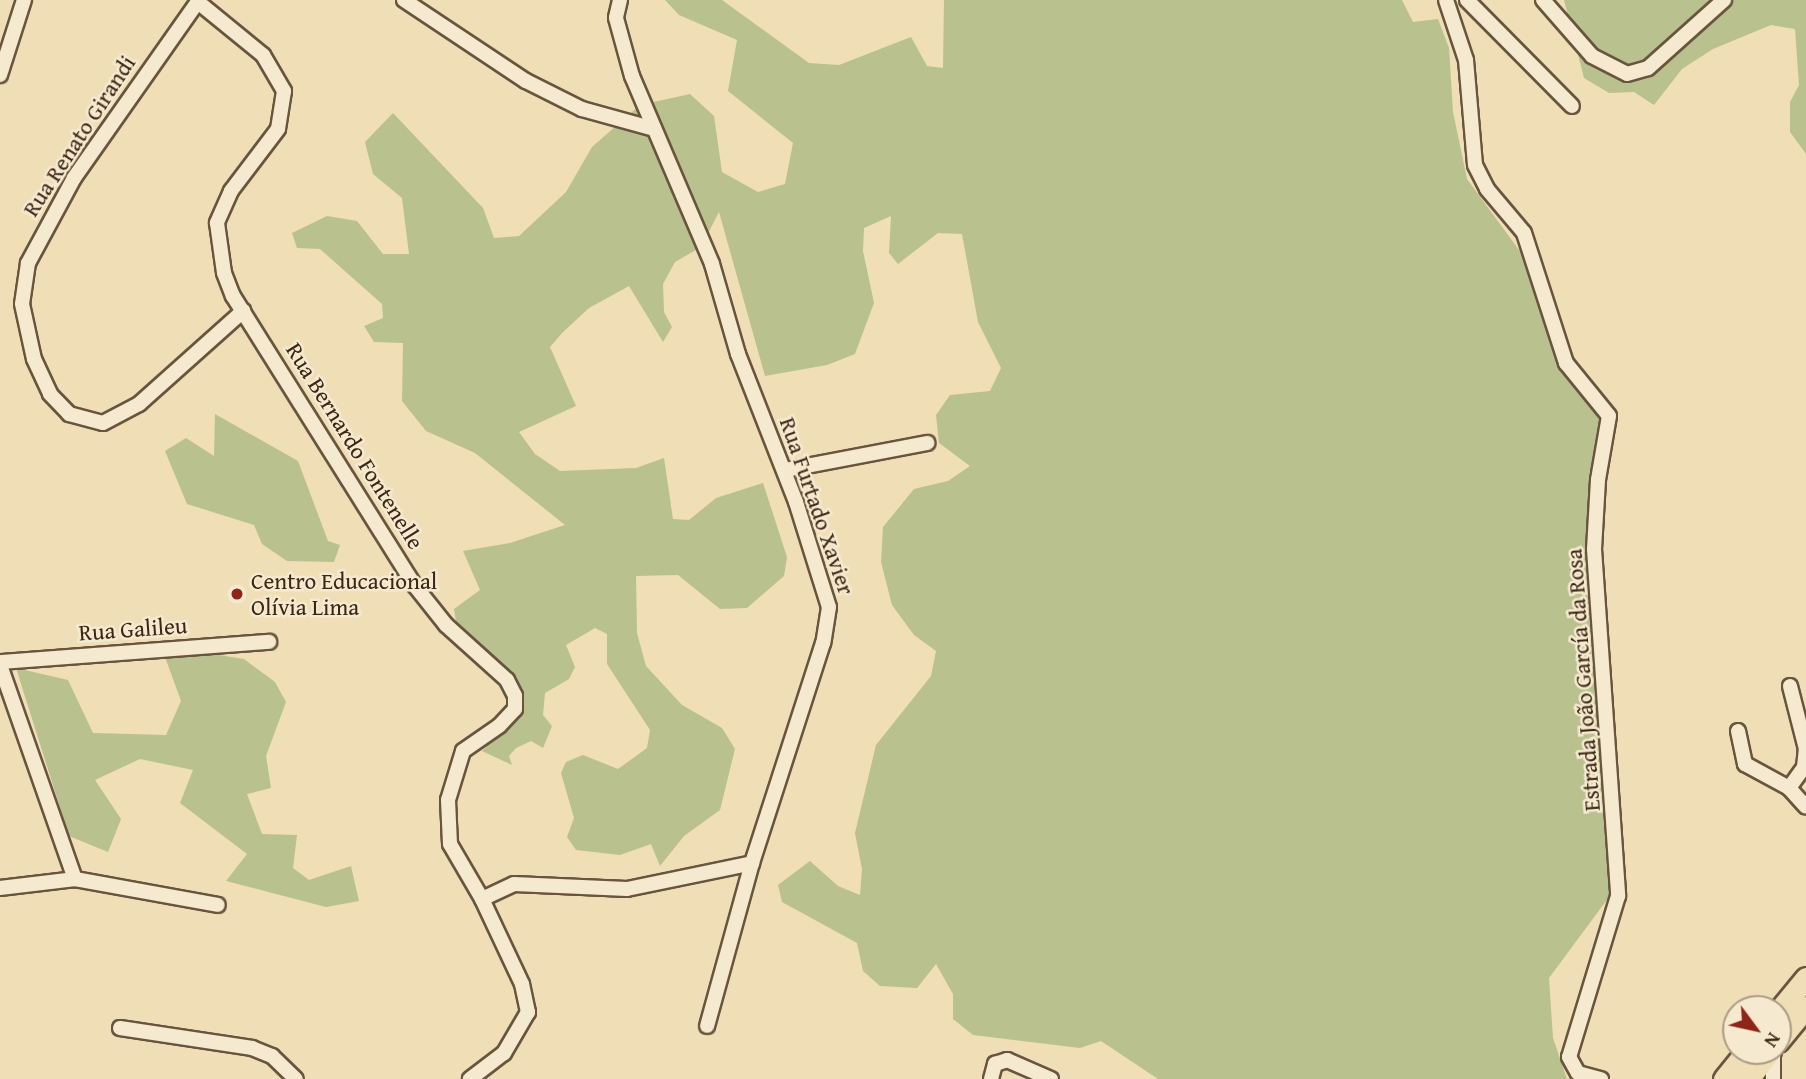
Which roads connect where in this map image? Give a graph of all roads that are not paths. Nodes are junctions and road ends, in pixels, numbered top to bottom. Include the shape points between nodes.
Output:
1 (24, 0) edge
2 (404, 0) edge
3 (620, 0) edge
4 (1446, 0) edge
5 (1467, 0) edge
6 (1543, 0) edge
7 (1724, 0) edge
8 (198, 1) edge
9 (0, 75) edge
10 (1572, 106) dead end
11 (654, 129) junction
12 (243, 311) junction
13 (927, 443) dead end
14 (785, 470) junction
15 (269, 642) dead end
16 (0, 663) edge
17 (1790, 687) dead end
18 (1738, 731) dead end
19 (1789, 788) junction
20 (1806, 807) edge
21 (752, 863) junction
22 (75, 879) junction
23 (0, 888) edge
24 (482, 899) junction
25 (218, 905) dead end
26 (1806, 978) edge
27 (1792, 995) edge
28 (1806, 1007) edge
29 (1792, 1024) edge
30 (707, 1026) dead end
31 (120, 1028) dead end
32 (1736, 1065) edge
33 (1760, 1065) edge
34 (1030, 1073) edge
35 (296, 1079) edge
36 (470, 1079) edge
37 (991, 1079) edge
38 (1051, 1079) edge
39 (1601, 1079) edge
40 (1724, 1079) edge
41 (1748, 1079) edge

1 - 9 street
2 - 11 street via 526,81 582,109
3 - 11 street, Rua Furtado Xavier via 620,40
4 - 39 street, Estrada João García da Rosa via 1466,60 1475,165 1487,190 1524,233 1566,362 1609,416 1598,480 1594,549 1618,896 1569,1057 1578,1073
5 - 10 street
6 - 7 street via 1592,56 1628,74 1648,68
8 - 12 street, Rua Bernardo Fontenelle via 263,55 284,91 278,129 230,191 217,223 224,273
8 - 12 street, Rua Renato Girandi via 68,188 28,263 22,304 34,359 50,394 69,414 103,423 139,404
11 - 14 street, Rua Furtado Xavier via 688,202 738,354
12 - 24 street, Rua Bernardo Fontenelle via 427,603 512,688 515,709 463,751 448,800 450,844
13 - 14 street
14 - 21 street, Rua Furtado Xavier via 826,589 828,627
15 - 16 street, Rua Galileu
16 - 22 street
17 - 19 street via 1806,749 1804,767
18 - 19 street via 1745,764
19 - 20 street
21 - 24 street via 627,889 514,884
21 - 30 street, Rua Furtado Xavier
22 - 23 street
22 - 25 street
24 - 36 street, Rua Bernardo Fontenelle via 522,984 528,1012 504,1054
26 - 27 highway
28 - 29 highway
31 - 35 street via 232,1042 272,1056
32 - 40 highway
33 - 41 highway
34 - 37 street via 1001,1061
34 - 38 street

